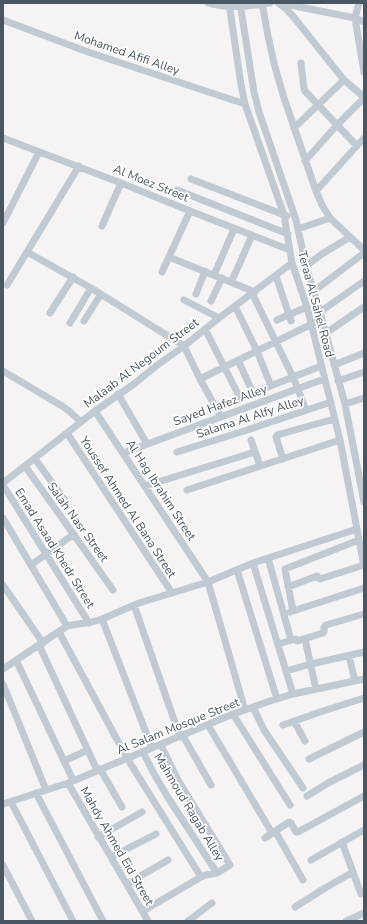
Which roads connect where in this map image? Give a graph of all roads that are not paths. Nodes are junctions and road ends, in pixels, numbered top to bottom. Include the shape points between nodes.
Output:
1 (208, 3) edge
2 (265, 3) edge
3 (278, 3) edge
4 (358, 3) edge
5 (230, 5) edge
6 (241, 5) edge
7 (355, 18) junction
8 (3, 20) edge
9 (364, 22) edge
10 (362, 51) edge
11 (301, 63) dead end
12 (364, 72) edge
13 (344, 80) junction
14 (364, 98) edge
15 (245, 104) junction
16 (318, 105) junction
17 (337, 125) junction
18 (294, 128) junction
19 (3, 138) edge
20 (364, 138) edge
21 (357, 146) junction
22 (39, 152) junction
23 (305, 161) junction
24 (79, 166) junction
25 (190, 179) dead end
26 (121, 183) junction
27 (177, 190) dead end
28 (316, 191) junction
29 (190, 211) junction
30 (284, 215) junction
31 (330, 218) junction
32 (296, 220) junction
33 (3, 224) edge
34 (102, 226) dead end
35 (234, 229) junction
36 (298, 229) junction
37 (288, 234) junction
38 (252, 235) junction
39 (350, 236) junction
40 (290, 250) junction
41 (364, 250) edge
42 (27, 252) junction
43 (364, 253) edge
44 (169, 257) junction
45 (292, 263) junction
46 (306, 266) junction
47 (162, 272) dead end
48 (205, 272) junction
49 (214, 275) junction
50 (276, 276) junction
51 (72, 277) junction
52 (222, 278) junction
53 (364, 281) edge
54 (231, 282) junction
55 (7, 285) dead end
56 (91, 288) junction
57 (314, 291) junction
58 (253, 293) junction
59 (101, 294) junction
60 (196, 294) dead end
61 (184, 300) dead end
62 (211, 300) dead end
63 (235, 306) junction
64 (307, 307) junction
65 (364, 307) edge
66 (50, 313) dead end
67 (321, 316) junction
68 (218, 318) junction
69 (290, 318) junction
70 (277, 320) dead end
71 (84, 321) dead end
72 (70, 323) dead end
73 (311, 324) junction
74 (205, 329) junction
75 (326, 333) junction
76 (276, 342) junction
77 (184, 346) junction
78 (257, 351) junction
79 (364, 353) edge
80 (238, 360) junction
81 (334, 365) junction
82 (321, 366) junction
83 (224, 367) junction
84 (3, 371) edge
85 (364, 372) edge
86 (293, 377) junction
87 (200, 379) junction
88 (324, 379) junction
89 (338, 381) junction
90 (271, 386) junction
91 (297, 389) junction
92 (253, 393) junction
93 (118, 394) junction
94 (240, 398) junction
95 (364, 398) edge
96 (331, 402) junction
97 (345, 404) junction
98 (216, 408) junction
99 (306, 410) junction
100 (95, 411) junction
101 (221, 417) junction
102 (334, 419) junction
103 (81, 422) junction
104 (67, 433) junction
105 (251, 440) dead end
106 (340, 440) junction
107 (147, 444) junction
108 (177, 452) dead end
109 (255, 452) junction
110 (123, 453) junction
111 (35, 459) junction
112 (283, 459) junction
113 (25, 466) junction
114 (260, 466) junction
115 (361, 467) edge
116 (3, 484) edge
117 (145, 486) junction
118 (187, 490) dead end
119 (364, 497) edge
120 (67, 503) dead end
121 (3, 518) edge
122 (357, 529) junction
123 (74, 534) junction
124 (359, 540) junction
125 (46, 554) junction
126 (268, 558) junction
127 (253, 563) junction
128 (31, 565) junction
129 (364, 566) edge
130 (237, 570) junction
131 (208, 582) junction
132 (3, 585) edge
133 (288, 587) junction
134 (364, 588) edge
135 (113, 590) dead end
136 (172, 593) junction
137 (134, 605) junction
138 (293, 611) junction
139 (364, 614) edge
140 (284, 617) junction
141 (102, 619) junction
142 (89, 622) junction
143 (272, 625) junction
144 (67, 626) junction
145 (60, 632) junction
146 (305, 639) junction
147 (290, 640) junction
148 (41, 644) junction
149 (278, 644) junction
150 (364, 652) edge
151 (349, 656) junction
152 (16, 660) junction
153 (311, 664) junction
154 (3, 669) edge
155 (286, 671) junction
156 (364, 679) edge
157 (355, 681) junction
158 (3, 684) edge
159 (316, 689) junction
160 (293, 694) junction
161 (364, 698) edge
162 (277, 699) junction
163 (249, 709) junction
164 (233, 714) junction
165 (294, 721) junction
166 (208, 725) junction
167 (283, 725) dead end
168 (364, 732) edge
169 (181, 736) junction
170 (304, 741) dead end
171 (161, 745) junction
172 (152, 748) junction
173 (88, 750) junction
174 (144, 752) junction
175 (127, 758) junction
176 (309, 759) dead end
177 (64, 761) junction
178 (364, 765) edge
179 (99, 770) junction
180 (70, 781) junction
181 (211, 784) dead end
182 (303, 788) dead end
183 (46, 790) junction
184 (36, 793) junction
185 (307, 796) dead end
186 (364, 796) edge
187 (11, 802) junction
188 (3, 804) edge
189 (290, 805) dead end
190 (122, 807) dead end
191 (142, 812) dead end
192 (364, 830) edge
193 (273, 832) junction
194 (156, 834) dead end
195 (98, 836) junction
196 (265, 838) dead end
197 (342, 842) junction
198 (111, 857) junction
199 (168, 860) dead end
200 (311, 860) dead end
201 (3, 865) edge
202 (353, 872) junction
203 (217, 873) junction
204 (201, 877) junction
205 (303, 880) dead end
206 (127, 884) junction
207 (361, 894) dead end
208 (212, 904) dead end
209 (295, 907) dead end
210 (143, 912) junction
211 (364, 913) edge
212 (32, 921) edge
213 (72, 921) edge
214 (104, 921) edge
215 (148, 921) edge
216 (188, 921) edge
217 (346, 921) edge

1 - 5 street via 216,6
2 - 6 street
2 - 18 street via 268,36 275,67
3 - 7 street
3 - 13 street via 292,15
4 - 7 street
5 - 6 street
5 - 15 street, Teraa Al Sahel Road
6 - 32 street, Teraa Al Sahel Road via 255,97
7 - 9 street
7 - 10 street
8 - 15 street, Mohamed Afifi Alley via 88,52
10 - 12 street
11 - 16 street via 305,91
13 - 14 street
13 - 16 street
14 - 17 street
15 - 30 street, Teraa Al Sahel Road
16 - 17 street
16 - 18 street
17 - 21 street
17 - 23 street
18 - 23 street
19 - 22 street, Al Moez Street
20 - 21 street
21 - 28 street
22 - 24 street, Al Moez Street
22 - 33 street
23 - 28 street
24 - 26 street, Al Moez Street
24 - 42 street
25 - 30 street
26 - 29 street, Al Moez Street
26 - 34 street
27 - 37 street
28 - 31 street
29 - 35 street, Al Moez Street
29 - 44 street
30 - 32 street
30 - 37 street, Teraa Al Sahel Road
31 - 36 street
31 - 39 street
32 - 36 street, Teraa Al Sahel Road
35 - 38 street, Al Moez Street
35 - 49 street
36 - 46 street, Teraa Al Sahel Road
37 - 40 street, Teraa Al Sahel Road
38 - 40 street, Al Moez Street
38 - 54 street
39 - 41 street
39 - 46 street
40 - 45 street, Teraa Al Sahel Road
42 - 51 street
42 - 55 street
43 - 57 street
44 - 47 street
44 - 48 street
45 - 50 street, Malaab Al Negoum Street
45 - 64 street, Teraa Al Sahel Road
46 - 57 street, Teraa Al Sahel Road
48 - 49 street
48 - 60 street
49 - 52 street
50 - 58 street, Malaab Al Negoum Street
50 - 69 street
51 - 56 street
51 - 66 street
52 - 54 street
52 - 62 street
53 - 67 street
54 - 58 street
56 - 59 street
56 - 72 street
57 - 67 street, Teraa Al Sahel Road
58 - 63 street, Malaab Al Negoum Street
58 - 76 street
59 - 71 street
59 - 77 street
61 - 68 street
63 - 68 street, Malaab Al Negoum Street
63 - 78 street
64 - 69 street
64 - 73 street, Teraa Al Sahel Road
65 - 75 street
67 - 73 street
67 - 75 street, Teraa Al Sahel Road
68 - 74 street, Malaab Al Negoum Street
69 - 70 street
73 - 76 street
73 - 82 street, Teraa Al Sahel Road
74 - 77 street, Malaab Al Negoum Street
74 - 83 street
75 - 81 street, Teraa Al Sahel Road
76 - 78 street
76 - 86 street
77 - 87 street
77 - 93 street, Malaab Al Negoum Street
78 - 80 street
78 - 90 street
79 - 81 street
80 - 83 street
80 - 92 street
81 - 89 street, Teraa Al Sahel Road
82 - 86 street
82 - 88 street, Teraa Al Sahel Road
83 - 87 street
83 - 94 street
84 - 103 street via 62,406
85 - 89 street
86 - 90 street
86 - 91 street
87 - 98 street
88 - 91 street, Sayed Hafez Alley
88 - 96 street, Teraa Al Sahel Road
89 - 97 street, Teraa Al Sahel Road
90 - 92 street
91 - 99 street
91 - 101 street, Sayed Hafez Alley
92 - 94 street
93 - 100 street, Malaab Al Negoum Street
93 - 107 street
94 - 98 street
95 - 97 street
96 - 99 street, Salama Al Alfy Alley
96 - 102 street, Teraa Al Sahel Road
97 - 115 street, Teraa Al Sahel Road
98 - 101 street
99 - 108 street, Salama Al Alfy Alley
100 - 103 street, Malaab Al Negoum Street
100 - 110 street, Al Hag Ibrahim Street
101 - 107 street, Sayed Hafez Alley
102 - 106 street, Teraa Al Sahel Road
102 - 112 street via 277,435
103 - 104 street, Malaab Al Negoum Street
104 - 111 street, Malaab Al Negoum Street
104 - 136 street, Youssef Ahmed Al Bana Street
105 - 109 street
106 - 112 street
106 - 122 street, Teraa Al Sahel Road
107 - 110 street, Sayed Hafez Alley
109 - 114 street
109 - 117 street
110 - 117 street, Al Hag Ibrahim Street
111 - 113 street, Malaab Al Negoum Street
111 - 120 street
112 - 114 street
113 - 116 street, Malaab Al Negoum Street
113 - 123 street, Salah Nasr Street
114 - 118 street
115 - 119 street, Teraa Al Sahel Road
116 - 125 street, Emad Asaad Khedr Street
117 - 131 street, Al Hag Ibrahim Street
121 - 128 street
122 - 124 street, Teraa Al Sahel Road
122 - 126 street
123 - 125 street
123 - 135 street, Salah Nasr Street
124 - 129 street, Teraa Al Sahel Road
124 - 133 street via 285,569
125 - 128 street
125 - 142 street, Emad Asaad Khedr Street
126 - 127 street
126 - 140 street
127 - 130 street
127 - 143 street
128 - 144 street
129 - 133 street via 320,579 317,576
130 - 131 street
130 - 162 street
131 - 136 street
131 - 163 street, Al Hag Ibrahim Street
132 - 148 street
133 - 138 street
134 - 138 street
136 - 137 street
137 - 141 street
137 - 169 street
138 - 140 street
139 - 146 street via 326,625 323,633
140 - 143 street
140 - 147 street
141 - 142 street
141 - 172 street
142 - 144 street
143 - 149 street
144 - 145 street
145 - 148 street
145 - 175 street
146 - 147 street
146 - 153 street
147 - 149 street
148 - 152 street
148 - 173 street
149 - 155 street
150 - 151 street
151 - 153 street
151 - 157 street
152 - 154 street
152 - 177 street, Mahdy Ahmed Eid Street
153 - 155 street
153 - 159 street
155 - 160 street
156 - 157 street, Al Salam Mosque Street
157 - 159 street, Al Salam Mosque Street
158 - 183 street
159 - 160 street, Al Salam Mosque Street
160 - 162 street, Al Salam Mosque Street
161 - 165 street
162 - 163 street, Al Salam Mosque Street
163 - 164 street, Al Salam Mosque Street
163 - 182 street, Al Hag Ibrahim Street
164 - 166 street, Al Salam Mosque Street
164 - 189 street
165 - 167 street
165 - 170 street
166 - 169 street, Al Salam Mosque Street
166 - 193 street
168 - 176 street
169 - 171 street, Al Salam Mosque Street
169 - 181 street
171 - 172 street, Al Salam Mosque Street
171 - 203 street via 183,790 230,864
172 - 174 street, Al Salam Mosque Street
173 - 177 street
173 - 179 street
174 - 175 street, Al Salam Mosque Street
174 - 203 street, Mahmoud Ragab Alley via 167,796
175 - 179 street, Al Salam Mosque Street
175 - 204 street
177 - 180 street, Mahdy Ahmed Eid Street
178 - 185 street
179 - 180 street, Al Salam Mosque Street
179 - 190 street
180 - 183 street, Al Salam Mosque Street
180 - 195 street, Mahdy Ahmed Eid Street
183 - 184 street, Al Salam Mosque Street
184 - 187 street, Al Salam Mosque Street
184 - 214 street
186 - 193 street via 298,832 290,822
187 - 188 street, Al Salam Mosque Street
187 - 213 street
191 - 195 street
192 - 197 street
193 - 196 street
193 - 205 street
194 - 198 street
195 - 198 street, Mahdy Ahmed Eid Street
197 - 200 street
197 - 202 street
198 - 206 street, Mahdy Ahmed Eid Street
199 - 206 street
201 - 212 street
202 - 207 street
202 - 209 street
203 - 204 street
204 - 210 street
206 - 210 street, Mahdy Ahmed Eid Street
208 - 216 street
210 - 215 street, Mahdy Ahmed Eid Street
211 - 217 street

